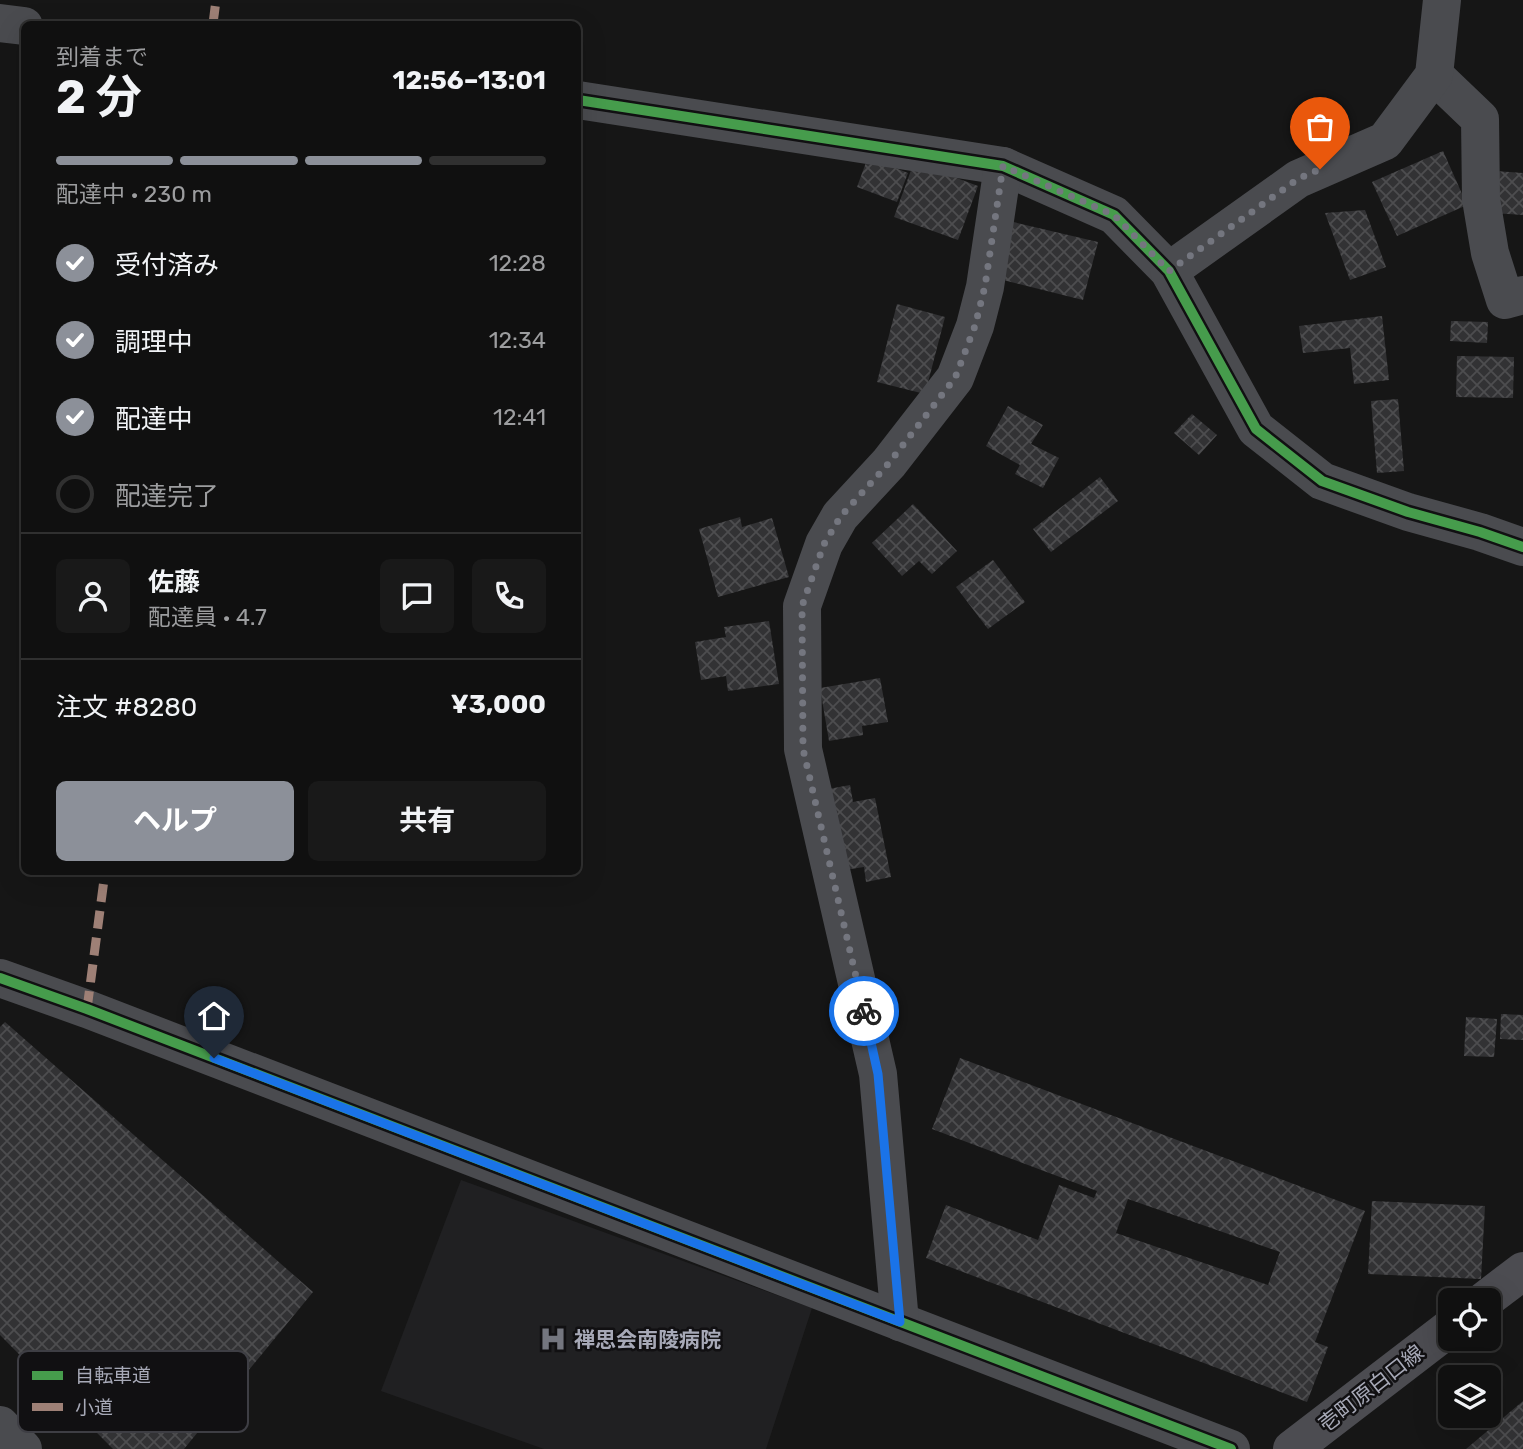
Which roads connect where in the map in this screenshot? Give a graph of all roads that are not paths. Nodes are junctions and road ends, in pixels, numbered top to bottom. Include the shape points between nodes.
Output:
1 (1442, 0) edge
2 (0, 23) edge
3 (21, 26) edge
4 (1434, 75) junction
5 (581, 100) edge
6 (1003, 166) junction
7 (1169, 271) junction
8 (1523, 295) edge
9 (1523, 547) edge
10 (0, 978) edge
11 (1523, 1271) edge
12 (1501, 1288) edge
13 (900, 1322) junction
14 (1438, 1337) edge
15 (0, 1425) edge
16 (23, 1449) edge
17 (1231, 1449) edge
18 (1292, 1449) edge

1 - 4 street
2 - 3 street
4 - 7 street via 1385,141 1298,179
4 - 8 street via 1480,119 1481,199 1490,253 1506,300
5 - 6 street
6 - 7 street via 1114,215
6 - 13 street via 985,286 955,378 841,516 824,544 802,606 803,749 878,1074
7 - 9 street via 1256,429 1265,437 1322,481
10 - 13 street
11 - 12 main road
13 - 17 street
14 - 18 main road, 壱町原白口線
15 - 16 street

